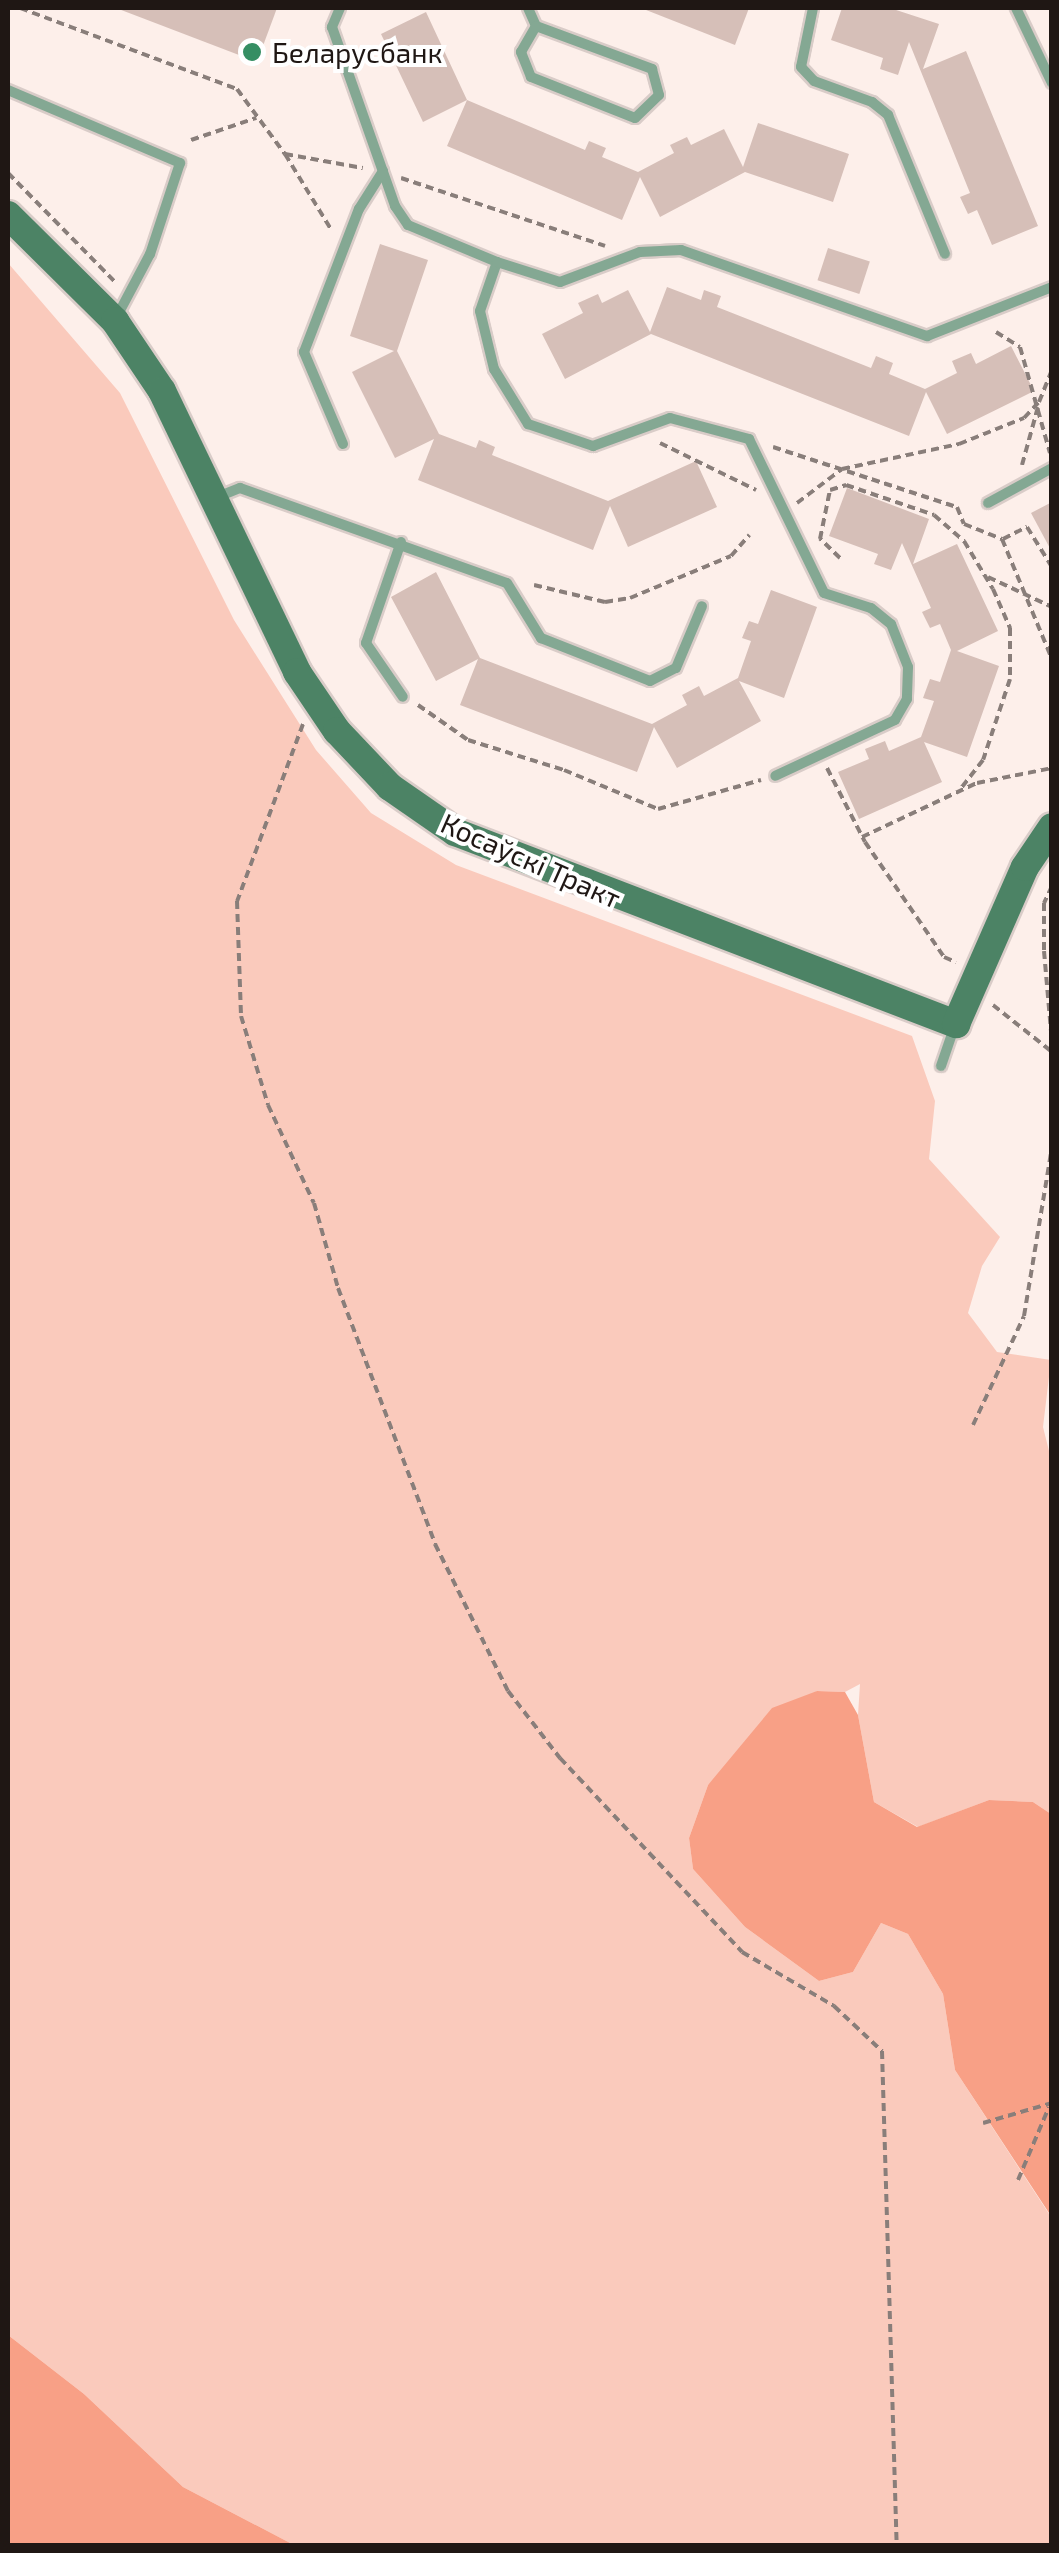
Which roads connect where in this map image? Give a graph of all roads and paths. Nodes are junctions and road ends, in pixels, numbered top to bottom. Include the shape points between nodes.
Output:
1 (20, 8) edge
2 (340, 8) edge
3 (528, 8) edge
4 (814, 8) edge
5 (1016, 8) edge
6 (536, 26) junction
7 (1052, 83) edge
8 (8, 90) edge
9 (256, 118) junction
10 (191, 140) dead end
11 (285, 154) junction
12 (382, 171) junction
13 (8, 172) edge
14 (8, 215) edge
15 (346, 240) junction
16 (640, 252) junction
17 (946, 254) dead end
18 (496, 262) junction
19 (1052, 287) edge
20 (123, 311) junction
21 (996, 332) dead end
22 (1052, 369) edge
23 (1039, 402) junction
24 (749, 439) junction
25 (660, 443) dead end
26 (343, 444) dead end
27 (1052, 465) edge
28 (842, 470) junction
29 (1016, 488) junction
30 (760, 492) dead end
31 (214, 498) junction
32 (988, 503) dead end
33 (785, 512) junction
34 (749, 535) dead end
35 (1002, 539) junction
36 (401, 542) junction
37 (840, 558) dead end
38 (1052, 567) edge
39 (984, 575) junction
40 (534, 585) dead end
41 (1022, 596) junction
42 (702, 606) dead end
43 (1052, 607) edge
44 (1052, 659) edge
45 (403, 697) joint
46 (300, 729) dead end
47 (820, 753) junction
48 (1052, 768) edge
49 (775, 776) joint
50 (960, 789) junction
51 (1052, 827) edge
52 (862, 837) junction
53 (1052, 886) edge
54 (944, 957) dead end
55 (986, 997) dead end
56 (956, 1024) junction
57 (1052, 1042) edge
58 (1052, 1052) edge
59 (941, 1066) dead end
60 (1052, 1146) edge
61 (973, 1425) dead end
62 (1050, 2105) edge
63 (983, 2122) dead end
64 (1018, 2180) dead end
65 (897, 2546) edge

1 - 9 path via 237,88
2 - 12 lane via 332,27
3 - 6 lane
4 - 17 lane via 802,67 814,81 872,102 888,116
5 - 7 lane
6 - 6 lane via 521,52 532,77 635,118 659,95 652,68
8 - 20 lane via 180,163
9 - 10 path
9 - 11 path
11 - 12 path
11 - 15 path via 336,237
12 - 15 lane
12 - 16 path via 593,244
12 - 18 lane via 408,225
13 - 20 path
14 - 20 main road, Косаўскі Тракт
15 - 26 lane via 304,352
16 - 18 lane via 560,282
16 - 19 lane via 681,250 928,336
18 - 24 lane via 480,311 494,369 528,424 593,446 670,418
20 - 31 main road, Косаўскі Тракт
21 - 23 path via 1020,347
22 - 23 path
23 - 27 path
23 - 28 path via 1024,418 959,444
23 - 29 path
24 - 28 path
24 - 33 lane
25 - 30 path
27 - 29 lane
28 - 33 path
28 - 35 path via 956,506 964,524
29 - 32 lane
31 - 36 lane via 240,488
31 - 56 main road, Косаўскі Тракт via 297,672 337,730 390,787 455,832 530,866
33 - 47 lane via 824,593 871,608 891,624 908,667 907,699 895,720
34 - 40 path via 731,556 630,598 605,602
35 - 38 path via 1028,527
35 - 41 path
36 - 42 lane via 507,583 541,638 650,681 676,668
36 - 45 lane via 366,643
37 - 39 path via 820,540 830,490 846,485 934,515 964,541
39 - 41 path
39 - 50 path via 1010,628 1010,679 983,760
41 - 43 path
41 - 44 path
45 - 49 path via 468,740 658,809
46 - 65 path via 237,901 241,1016 268,1105 314,1203 338,1288 435,1544 508,1690 560,1758 742,1952 834,2006 882,2051
47 - 49 lane
47 - 52 path
48 - 50 path
50 - 52 path
51 - 56 main road via 1026,867
52 - 54 path
53 - 57 path via 1044,903 1044,951
55 - 58 path
56 - 59 lane
60 - 61 path via 1024,1316
62 - 63 path
62 - 64 path

